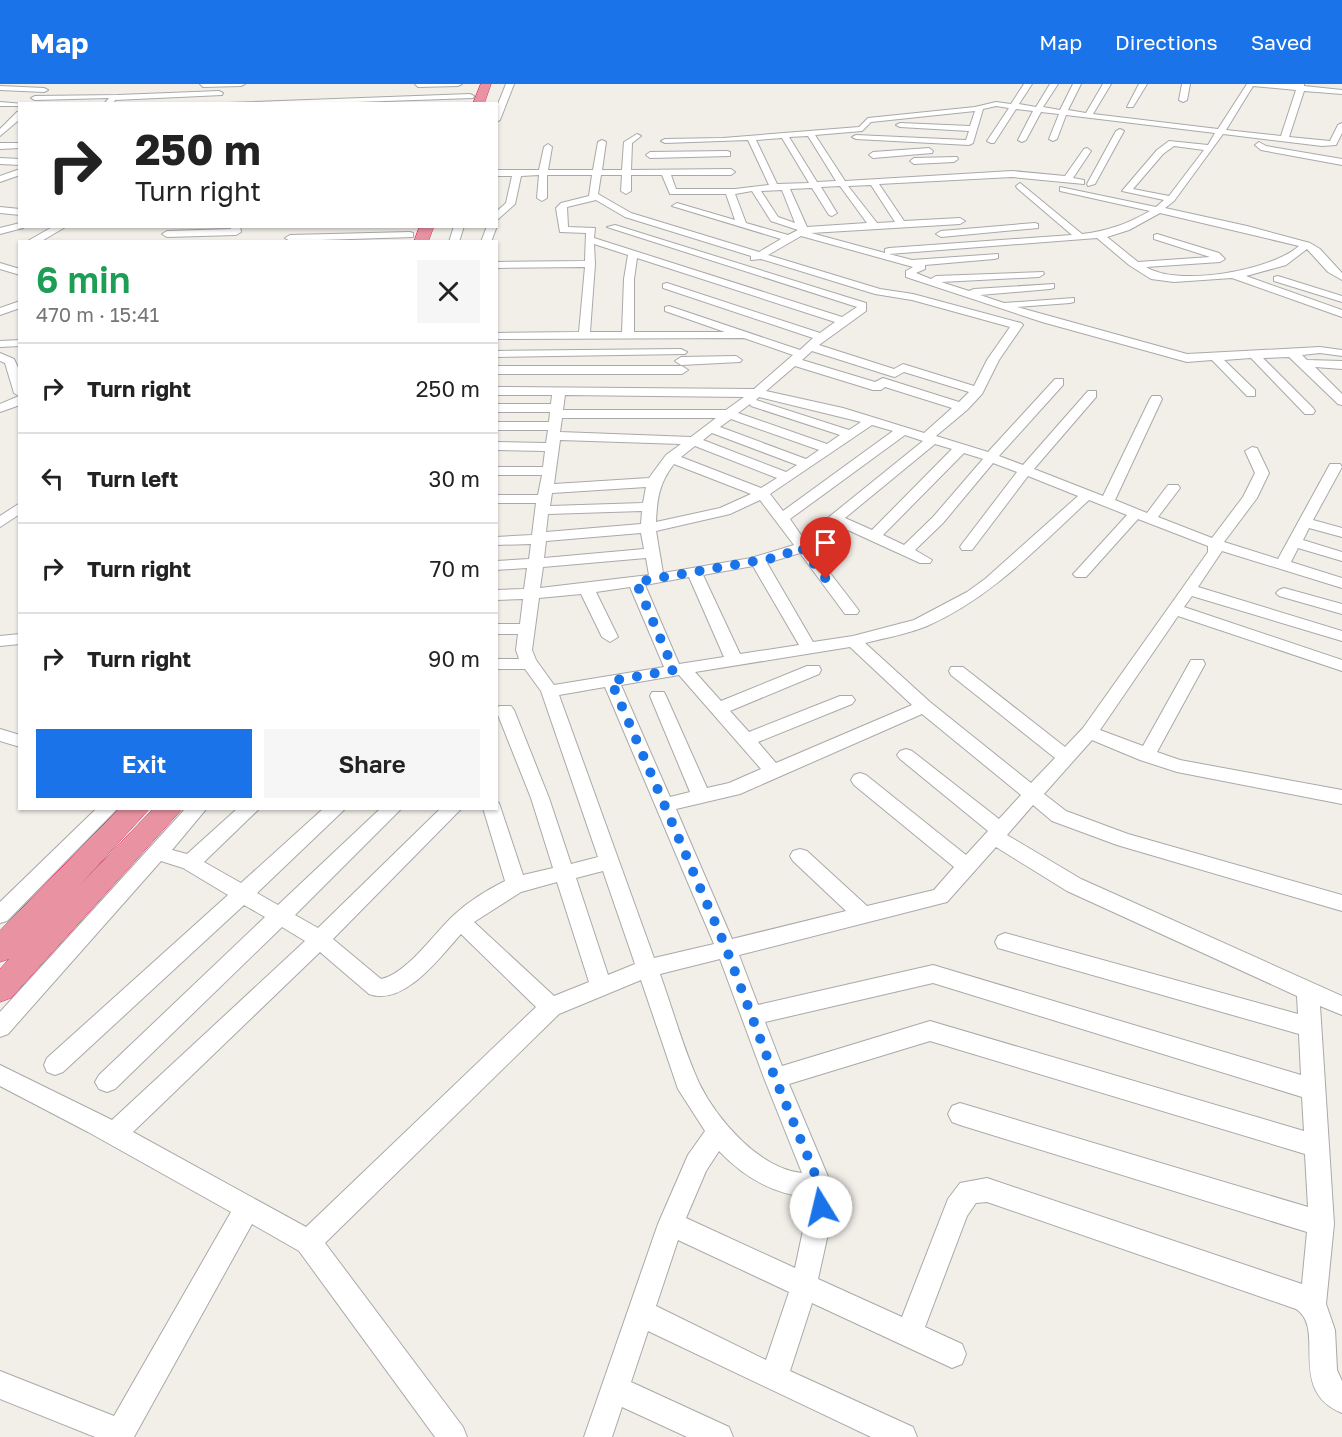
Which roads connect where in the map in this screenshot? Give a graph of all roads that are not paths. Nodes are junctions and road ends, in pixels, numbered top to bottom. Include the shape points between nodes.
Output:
1 (241, 84) edge
2 (458, 84) edge
3 (486, 84) edge
4 (498, 84) edge
5 (510, 84) edge
6 (1028, 84) edge
7 (1054, 84) edge
8 (1077, 84) edge
9 (1107, 84) edge
10 (1143, 84) edge
11 (1186, 84) edge
12 (1252, 84) edge
13 (54, 85) edge
14 (200, 85) edge
15 (418, 85) edge
16 (1274, 85) edge
17 (1301, 86) edge
18 (0, 88) edge
19 (341, 89) dead end
20 (44, 90) junction
21 (248, 92) dead end
22 (1342, 92) edge
23 (195, 94) junction
24 (470, 98) edge
25 (337, 99) junction
26 (1183, 100) dead end
27 (33, 101) edge
28 (111, 101) edge
29 (258, 102) edge
30 (491, 102) edge
31 (0, 104) edge
32 (18, 104) edge
33 (1130, 105) dead end
34 (1014, 106) junction
35 (1040, 108) junction
36 (1063, 111) junction
37 (978, 112) junction
38 (1089, 114) junction
39 (498, 115) edge
40 (18, 116) edge
41 (1342, 125) edge
42 (18, 130) edge
43 (861, 130) junction
44 (1220, 130) junction
45 (1120, 131) dead end
46 (1, 132) edge
47 (810, 133) junction
48 (784, 135) junction
49 (919, 135) junction
50 (637, 136) dead end
51 (1264, 136) junction
52 (971, 137) junction
53 (751, 138) junction
54 (1053, 139) dead end
55 (1284, 139) junction
56 (665, 141) dead end
57 (992, 141) dead end
58 (1022, 141) dead end
59 (602, 142) dead end
60 (723, 142) junction
61 (18, 145) edge
62 (0, 146) edge
63 (548, 147) dead end
64 (865, 147) junction
65 (1210, 148) junction
66 (928, 151) junction
67 (1087, 151) dead end
68 (873, 155) junction
69 (954, 159) dead end
70 (0, 161) edge
71 (18, 162) edge
72 (1342, 162) edge
73 (729, 163) junction
74 (666, 168) junction
75 (886, 170) dead end
76 (18, 173) edge
77 (597, 173) junction
78 (627, 173) junction
79 (498, 174) edge
80 (517, 174) junction
81 (543, 174) junction
82 (0, 179) edge
83 (898, 182) junction
84 (874, 183) junction
85 (845, 184) junction
86 (1065, 184) junction
87 (816, 186) junction
88 (1020, 186) dead end
89 (780, 187) junction
90 (755, 188) junction
91 (739, 190) junction
92 (626, 191) dead end
93 (542, 198) dead end
94 (594, 198) junction
95 (1171, 199) junction
96 (1088, 204) dead end
97 (677, 206) dead end
98 (0, 210) edge
99 (1158, 210) junction
100 (18, 212) edge
101 (832, 213) dead end
102 (1120, 213) dead end
103 (498, 216) edge
104 (1131, 216) dead end
105 (638, 218) junction
106 (1142, 219) junction
107 (960, 221) dead end
108 (901, 224) junction
109 (742, 225) junction
110 (18, 226) edge
111 (874, 226) junction
112 (1035, 226) dead end
113 (612, 227) junction
114 (59, 228) edge
115 (235, 228) edge
116 (804, 229) junction
117 (0, 231) edge
118 (933, 234) dead end
119 (167, 235) edge
120 (590, 235) junction
121 (1099, 235) junction
122 (413, 236) edge
123 (1080, 237) junction
124 (1156, 237) dead end
125 (290, 238) dead end
126 (790, 239) junction
127 (867, 239) dead end
128 (35, 240) edge
129 (834, 241) junction
130 (1306, 245) junction
131 (873, 252) junction
132 (633, 253) junction
133 (761, 255) junction
134 (1004, 256) dead end
135 (914, 263) junction
136 (590, 264) junction
137 (498, 265) edge
138 (670, 265) junction
139 (1138, 265) junction
140 (0, 266) edge
141 (737, 267) junction
142 (18, 271) edge
143 (1254, 271) junction
144 (1040, 274) dead end
145 (1233, 275) junction
146 (1342, 278) edge
147 (714, 279) junction
148 (926, 280) junction
149 (667, 286) junction
150 (1050, 286) dead end
151 (965, 292) junction
152 (1342, 299) edge
153 (1070, 300) dead end
154 (1000, 304) junction
155 (18, 305) edge
156 (0, 312) edge
157 (1342, 314) edge
158 (845, 322) junction
159 (744, 335) junction
160 (498, 336) edge
161 (584, 336) junction
162 (628, 336) junction
163 (821, 337) junction
164 (676, 339) junction
165 (0, 344) edge
166 (18, 344) edge
167 (734, 344) dead end
168 (1292, 353) junction
169 (1342, 353) edge
170 (498, 354) edge
171 (801, 354) junction
172 (1255, 356) junction
173 (1215, 357) junction
174 (7, 360) edge
175 (736, 360) dead end
176 (1304, 363) junction
177 (1342, 365) edge
178 (498, 370) edge
179 (1059, 382) dead end
180 (18, 388) edge
181 (498, 391) edge
182 (680, 391) junction
183 (978, 391) junction
184 (559, 392) junction
185 (1251, 393) dead end
186 (1092, 394) dead end
187 (752, 397) junction
188 (1156, 399) dead end
189 (18, 401) edge
190 (1342, 401) edge
191 (963, 407) junction
192 (0, 408) edge
193 (498, 409) edge
194 (1309, 411) dead end
195 (729, 414) junction
196 (870, 421) junction
197 (498, 426) edge
198 (554, 426) junction
199 (711, 428) junction
200 (902, 431) junction
201 (849, 434) junction
202 (929, 439) junction
203 (694, 441) junction
204 (498, 445) edge
205 (961, 448) junction
206 (828, 449) junction
207 (1252, 451) dead end
208 (991, 457) junction
209 (671, 458) junction
210 (806, 464) junction
211 (1335, 467) dead end
212 (498, 471) edge
213 (549, 471) junction
214 (1025, 471) junction
215 (786, 477) junction
216 (655, 482) junction
217 (1173, 488) dead end
218 (761, 494) junction
219 (1086, 495) junction
220 (498, 499) edge
221 (545, 499) junction
222 (1107, 503) junction
223 (650, 507) junction
224 (18, 509) edge
225 (1142, 517) junction
226 (781, 519) junction
227 (835, 519) junction
228 (1305, 522) junction
229 (0, 523) edge
230 (498, 529) edge
231 (648, 529) junction
232 (1342, 533) edge
233 (539, 535) junction
234 (873, 537) junction
235 (498, 541) edge
236 (1294, 542) junction
237 (1215, 544) junction
238 (801, 547) junction
239 (967, 547) dead end
240 (906, 551) junction
241 (652, 553) junction
242 (1342, 557) edge
243 (925, 560) dead end
244 (758, 561) junction
245 (535, 565) junction
246 (1282, 565) junction
247 (498, 566) edge
248 (694, 572) junction
249 (1081, 574) dead end
250 (657, 579) junction
251 (636, 582) junction
252 (1342, 583) edge
253 (586, 588) junction
254 (1190, 590) junction
255 (1284, 593) dead end
256 (531, 594) junction
257 (498, 595) edge
258 (1342, 609) edge
259 (1176, 610) junction
260 (851, 611) dead end
261 (498, 629) edge
262 (527, 629) junction
263 (1342, 636) edge
264 (609, 637) dead end
265 (18, 639) edge
266 (853, 640) junction
267 (0, 641) edge
268 (807, 648) junction
269 (734, 660) junction
270 (498, 664) edge
271 (530, 664) junction
272 (1197, 664) dead end
273 (1342, 666) edge
274 (678, 670) junction
275 (813, 670) dead end
276 (957, 671) dead end
277 (611, 681) junction
278 (549, 691) junction
279 (658, 696) dead end
280 (846, 700) dead end
281 (924, 706) junction
282 (719, 709) junction
283 (506, 710) dead end
284 (1089, 732) junction
285 (0, 735) edge
286 (18, 740) edge
287 (747, 740) junction
288 (906, 755) dead end
289 (1065, 756) junction
290 (1146, 756) junction
291 (773, 771) junction
292 (860, 780) dead end
293 (1033, 795) junction
294 (701, 796) junction
295 (1342, 798) edge
296 (663, 805) junction
297 (107, 810) edge
298 (135, 810) edge
299 (168, 810) edge
300 (196, 810) edge
301 (249, 810) edge
302 (335, 810) edge
303 (391, 810) edge
304 (451, 810) edge
305 (493, 810) edge
306 (997, 833) junction
307 (159, 853) junction
308 (800, 856) dead end
309 (190, 862) junction
310 (608, 862) junction
311 (967, 867) junction
312 (564, 873) junction
313 (516, 885) junction
314 (242, 894) junction
315 (1342, 903) edge
316 (862, 914) junction
317 (0, 915) edge
318 (280, 916) junction
319 (460, 921) junction
320 (319, 939) junction
321 (1005, 942) dead end
322 (726, 948) junction
323 (0, 950) edge
324 (646, 969) junction
325 (601, 987) junction
326 (0, 989) edge
327 (1308, 990) junction
328 (551, 1006) junction
329 (1342, 1006) edge
330 (752, 1016) junction
331 (0, 1027) edge
332 (1310, 1027) junction
333 (55, 1065) dead end
334 (0, 1075) edge
335 (775, 1078) junction
336 (107, 1082) dead end
337 (1312, 1089) junction
338 (960, 1113) dead end
339 (719, 1131) junction
340 (114, 1134) junction
341 (1317, 1146) junction
342 (820, 1186) junction
343 (247, 1209) junction
344 (671, 1224) junction
345 (1321, 1224) junction
346 (308, 1242) junction
347 (804, 1285) junction
348 (1313, 1305) junction
349 (641, 1313) junction
350 (909, 1333) junction
351 (952, 1354) dead end
352 (774, 1378) junction
353 (0, 1385) edge
354 (616, 1389) junction
355 (1342, 1399) edge
356 (119, 1435) edge
357 (453, 1437) edge
358 (598, 1437) edge
359 (719, 1437) edge
360 (903, 1437) edge

1 - 14 street
2 - 15 street
3 - 24 highway
4 - 30 highway
5 - 39 street
6 - 34 street
7 - 35 street
8 - 36 street
9 - 38 street
10 - 33 street
11 - 26 street
12 - 16 street
12 - 44 street
13 - 20 street
14 - 23 street
16 - 17 street
17 - 22 street
17 - 55 street
18 - 20 street
19 - 25 street
20 - 27 street
21 - 23 street
23 - 28 street
24 - 25 street via 361,95
25 - 29 street
27 - 28 street
31 - 32 street
34 - 35 street
34 - 37 street via 996,104
34 - 57 street
35 - 36 street
35 - 58 street
36 - 38 street
36 - 54 street
37 - 43 street via 868,120
37 - 49 street via 923,123
37 - 52 street
38 - 44 street
40 - 46 street
41 - 55 street via 1330,144
42 - 46 street
43 - 47 street
43 - 49 street
43 - 49 street
43 - 64 street
44 - 51 street
44 - 65 street
45 - 86 street via 1095,185
47 - 48 street
47 - 85 street
48 - 53 street
48 - 87 street
49 - 52 street
49 - 52 street
49 - 64 street
49 - 66 street
50 - 78 street via 628,142
51 - 55 street
51 - 72 street via 1261,147
52 - 66 street via 971,147
53 - 60 street
53 - 89 street
56 - 60 street
59 - 77 street
60 - 73 street
60 - 73 street via 649,151
61 - 62 street
63 - 81 street
64 - 68 street
65 - 95 street
65 - 95 street via 1172,143 1123,190
66 - 68 street
67 - 86 street
68 - 69 street via 881,164
70 - 71 street
73 - 74 street
73 - 91 street
74 - 78 street
74 - 91 street via 673,192
75 - 83 street
76 - 82 street
77 - 78 street
77 - 81 street
77 - 94 street
78 - 92 street
79 - 80 street
80 - 81 street
80 - 103 street via 510,204
81 - 93 street
83 - 84 street
83 - 86 street via 1018,174
84 - 85 street
84 - 108 street
85 - 87 street
85 - 111 street
86 - 99 street
87 - 89 street
87 - 101 street
88 - 123 street
89 - 90 street
89 - 116 street
90 - 91 street
90 - 116 street via 774,219
91 - 109 street via 730,195
94 - 105 street
94 - 120 street via 561,208 563,230 591,229
95 - 99 street
96 - 102 street
97 - 109 street
98 - 100 street
99 - 106 street
99 - 130 street
104 - 106 street
105 - 113 street
105 - 133 street
106 - 121 street via 1119,231
107 - 108 street
108 - 111 street
109 - 126 street
110 - 117 street
111 - 116 street
112 - 118 street
113 - 120 street
113 - 141 street
114 - 128 street
115 - 119 street via 236,232
116 - 126 street
116 - 129 street via 809,235
120 - 132 street
120 - 136 street
121 - 123 street
121 - 139 street
122 - 125 street
123 - 131 street
124 - 139 street via 1220,259
126 - 133 street
127 - 129 street
129 - 131 street
130 - 143 street via 1295,256
130 - 146 street
131 - 135 street
132 - 138 street
132 - 162 street
133 - 141 street
133 - 183 street via 879,292 914,297 1017,325
134 - 135 street
135 - 148 street via 921,267 908,273
136 - 137 street
136 - 161 street
138 - 147 street
138 - 149 street
139 - 145 street via 1161,278
140 - 142 street
141 - 147 street
141 - 158 street via 862,305
143 - 145 street
143 - 152 street
144 - 148 street
145 - 157 street
147 - 158 street
148 - 151 street
149 - 163 street
149 - 164 street
150 - 151 street
151 - 154 street
153 - 154 street
154 - 173 street via 1179,356
155 - 156 street
158 - 163 street
159 - 164 street
159 - 164 street
159 - 171 street
160 - 161 street
161 - 162 street
162 - 164 street
163 - 171 street
164 - 167 street
164 - 170 street
164 - 175 street
164 - 178 street
164 - 182 street
165 - 166 street
168 - 169 street
168 - 172 street
168 - 176 street
171 - 183 street via 896,373 903,368
171 - 187 street
171 - 191 street via 877,387 883,382
172 - 173 street
172 - 194 street
173 - 185 street
174 - 180 street
176 - 177 street
176 - 190 street
179 - 208 street
181 - 184 street
182 - 184 street
182 - 187 street
183 - 191 street
184 - 198 street
186 - 214 street
187 - 195 street
187 - 196 street via 839,411
187 - 201 street
188 - 222 street
189 - 192 street
191 - 202 street
193 - 198 street
195 - 198 street
195 - 199 street
195 - 206 street
196 - 200 street
196 - 201 street
197 - 198 street
198 - 203 street
198 - 204 street
198 - 213 street
199 - 203 street
199 - 210 street
200 - 202 street
200 - 226 street
201 - 206 street
202 - 205 street
202 - 227 street
203 - 209 street
203 - 215 street
205 - 208 street
205 - 234 street
206 - 210 street
207 - 237 street via 1263,473 1250,498
208 - 214 street
208 - 240 street
209 - 216 street
209 - 218 street
210 - 215 street
211 - 228 street
212 - 213 street
213 - 221 street
214 - 219 street
214 - 239 street
215 - 218 street
216 - 221 street
216 - 223 street
217 - 225 street
218 - 226 street
218 - 231 street via 726,510
219 - 222 street
219 - 266 street via 972,595 920,623
220 - 221 street
221 - 223 street
221 - 233 street
222 - 225 street
223 - 231 street
224 - 229 street
225 - 237 street
225 - 249 street
226 - 238 street
227 - 234 street
227 - 238 street
228 - 232 street
228 - 236 street
230 - 233 street
231 - 233 street
231 - 241 street
233 - 235 street
233 - 245 street
234 - 240 street
236 - 242 street
236 - 246 street
237 - 246 street
237 - 254 street via 1215,552
238 - 244 street
238 - 260 street
240 - 243 street
241 - 245 street
241 - 250 street
244 - 248 street
244 - 268 street
245 - 247 street
245 - 256 street
246 - 252 street
248 - 250 street
248 - 269 street
250 - 251 street
251 - 253 street
251 - 274 street
253 - 256 street
253 - 264 street
254 - 259 street
254 - 263 street
255 - 258 street
256 - 257 street
256 - 262 street
259 - 273 street
259 - 284 street
261 - 262 street
262 - 271 street via 524,650
265 - 267 street
266 - 268 street
266 - 281 street
268 - 269 street
269 - 274 street
270 - 271 street
271 - 278 street
272 - 290 street
274 - 277 street
274 - 282 street
275 - 282 street
276 - 289 street
277 - 278 street
277 - 296 street
278 - 310 street
279 - 294 street
280 - 287 street
281 - 291 street
281 - 293 street
282 - 287 street
283 - 312 street
284 - 289 street
284 - 290 street
285 - 286 street
287 - 291 street
288 - 306 street
289 - 293 street
290 - 295 street via 1177,766
291 - 294 street via 733,789
292 - 311 street
293 - 306 street
293 - 315 street via 1059,816 1124,840
294 - 296 street
296 - 322 street
297 - 317 street
298 - 323 highway
299 - 326 highway
300 - 307 street
301 - 309 street
302 - 314 street
303 - 318 street
304 - 320 street
305 - 313 street
306 - 311 street
306 - 327 street via 1074,885
307 - 309 street
307 - 331 street
308 - 316 street
309 - 314 street
310 - 312 street
310 - 324 street
311 - 316 street via 940,896
312 - 313 street
312 - 325 street
313 - 319 street via 490,898
314 - 318 street
314 - 333 street
316 - 322 street
318 - 320 street
318 - 336 street
319 - 320 street via 401,981 384,989 377,988
319 - 328 street
320 - 340 street
321 - 332 street
322 - 324 street
322 - 330 street
324 - 325 street
324 - 339 street via 690,1089
325 - 328 street
327 - 329 street
327 - 332 street
328 - 346 street
330 - 335 street
330 - 337 street via 933,974
332 - 337 street
334 - 340 street
335 - 341 street via 930,1031
335 - 342 street
337 - 341 street
338 - 345 street
339 - 342 street via 764,1174 781,1181
339 - 344 street via 697,1162
340 - 343 street
341 - 345 street
342 - 347 street via 821,1207
343 - 346 street
343 - 356 street
344 - 347 street
344 - 349 street
345 - 348 street
346 - 357 street
347 - 350 street
347 - 352 street
348 - 350 street via 1299,1296 987,1190 969,1192 957,1208
348 - 355 street via 1320,1319 1328,1387
349 - 352 street
349 - 354 street
350 - 351 street
352 - 360 street
353 - 356 street
354 - 358 street
354 - 359 street

